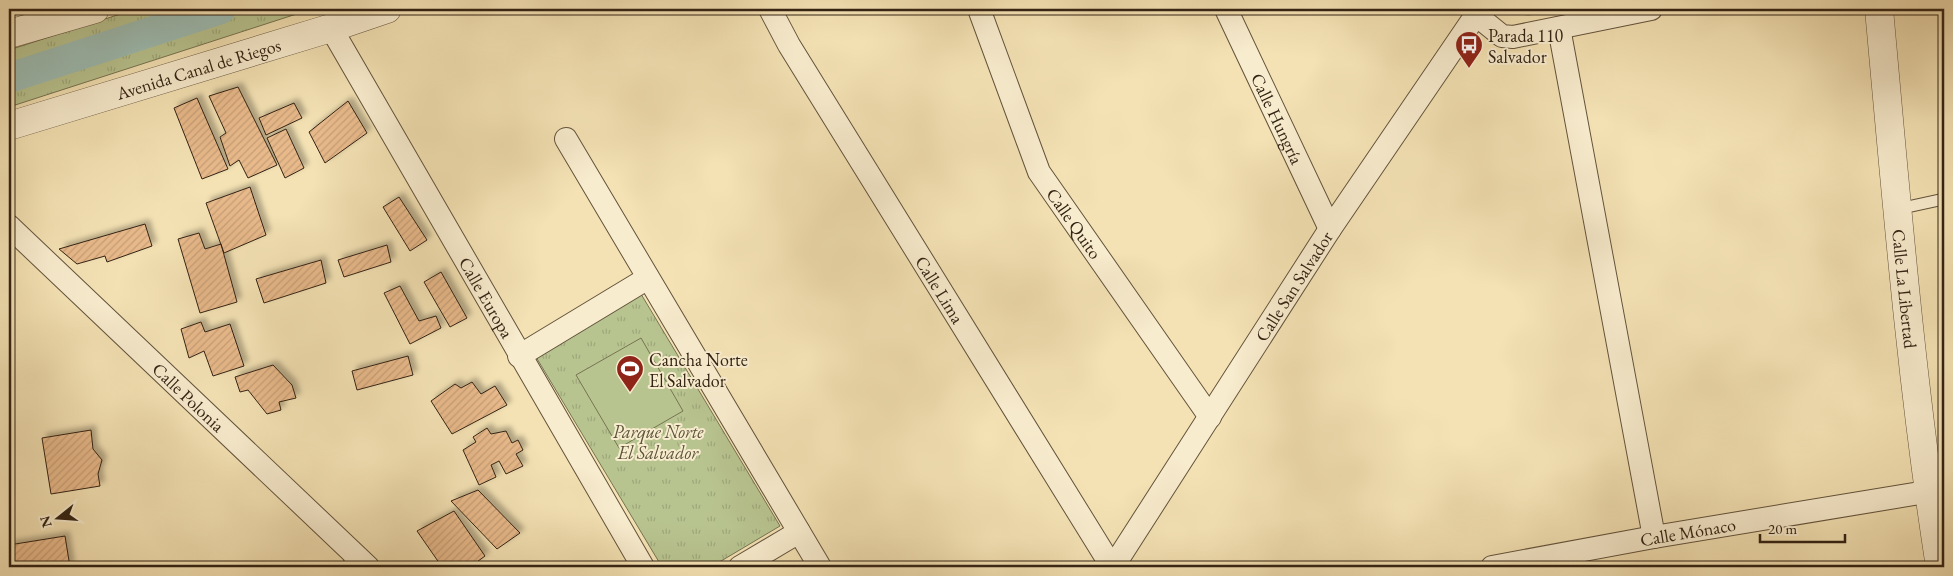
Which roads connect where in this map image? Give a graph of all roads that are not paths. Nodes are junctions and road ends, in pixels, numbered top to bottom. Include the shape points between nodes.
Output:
1 (95, 9) edge
2 (387, 9) edge
3 (770, 9) edge
4 (979, 9) edge
5 (1226, 9) edge
6 (1651, 9) edge
7 (1879, 9) edge
8 (1478, 12) edge
9 (330, 28) junction
10 (1559, 28) junction
11 (9, 34) edge
12 (9, 126) edge
13 (566, 139) dead end
14 (1944, 199) edge
15 (1898, 209) junction
16 (9, 226) edge
17 (1330, 229) junction
18 (648, 278) junction
19 (519, 356) junction
20 (1210, 417) junction
21 (1936, 491) edge
22 (799, 532) junction
23 (1654, 537) junction
24 (357, 564) edge
25 (643, 567) edge
26 (740, 567) edge
27 (820, 567) edge
28 (1112, 567) edge
29 (1492, 567) edge
30 (1940, 567) edge

1 - 11 street
2 - 9 street, Avenida Canal de Riegos
3 - 28 street, Calle Lima via 789,46
4 - 20 street, Calle Quito via 1040,172
5 - 17 street, Calle Hungría
6 - 10 street
7 - 15 street, Calle La Libertad
8 - 10 street via 1502,36 1513,37
8 - 17 street, Calle San Salvador
9 - 12 street, Avenida Canal de Riegos
9 - 19 street, Calle Europa
10 - 23 street
13 - 18 street
14 - 15 lane
15 - 21 street, Calle La Libertad
16 - 24 street, Calle Polonia
17 - 20 street, Calle San Salvador
18 - 19 street
18 - 22 street
19 - 25 street, Calle Europa
20 - 28 street, Calle San Salvador
21 - 23 street, Calle Mónaco
21 - 30 street, Calle La Libertad
22 - 26 street
22 - 27 street
23 - 29 street, Calle Mónaco

